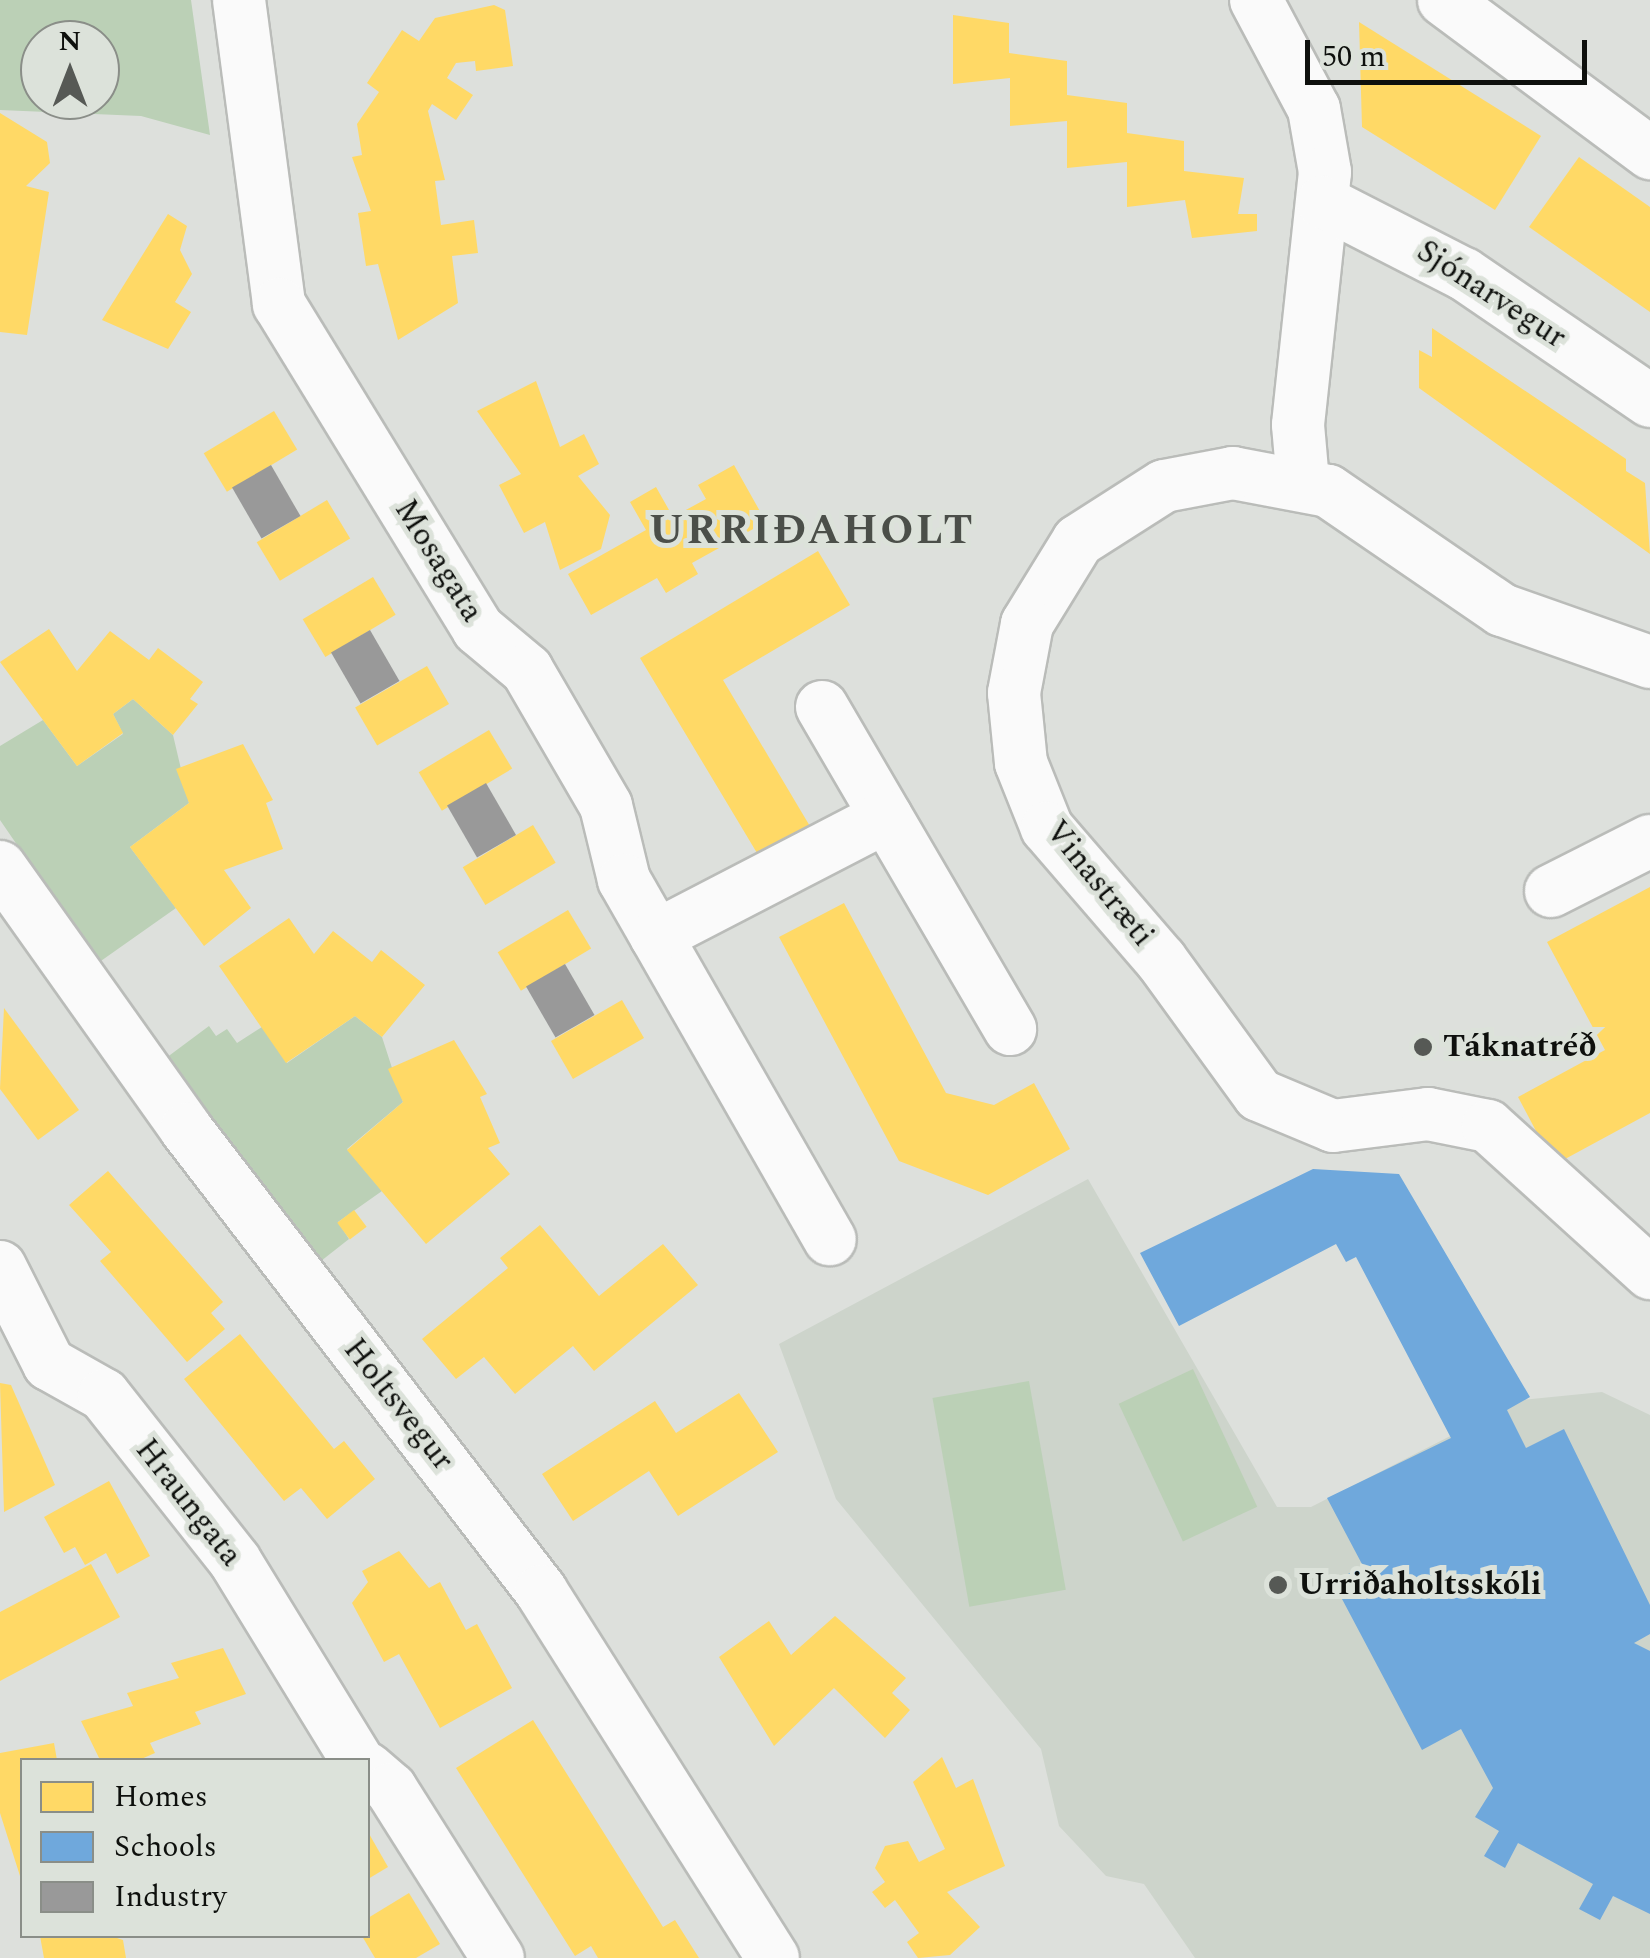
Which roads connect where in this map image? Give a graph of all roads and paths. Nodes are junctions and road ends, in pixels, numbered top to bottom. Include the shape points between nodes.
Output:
1 (239, 0) edge
2 (1256, 0) edge
3 (1444, 0) edge
4 (1650, 153) edge
5 (1324, 202) junction
6 (1650, 402) edge
7 (1303, 482) junction
8 (1650, 662) edge
9 (822, 707) dead end
10 (886, 817) junction
11 (1650, 841) edge
12 (0, 867) edge
13 (1551, 891) dead end
14 (656, 936) junction
15 (1010, 1029) dead end
16 (830, 1239) dead end
17 (0, 1267) edge
18 (1650, 1273) edge
19 (355, 1758) edge
20 (370, 1772) edge
21 (498, 1958) edge
22 (772, 1958) edge

1 - 14 street, Mosagata via 279,304 478,629 527,670 606,806 624,880
2 - 5 street via 1314,109
3 - 4 street
5 - 6 street, Sjónarvegur via 1464,274
5 - 7 street via 1298,425
7 - 8 street, Vinastræti via 1352,503 1502,610
7 - 18 street, Vinastræti via 1233,473 1182,481 1132,500 1078,541 1040,594 1018,658 1016,728 1032,796 1068,857 1274,1107 1333,1126 1448,1114 1488,1126
9 - 10 street
10 - 14 street
10 - 15 street
11 - 13 street
12 - 22 street, Holtsvegur via 186,1130 541,1591
14 - 16 street, Mosagata
17 - 19 street, Hraungata via 49,1364 104,1395 235,1562
20 - 21 street via 391,1789

